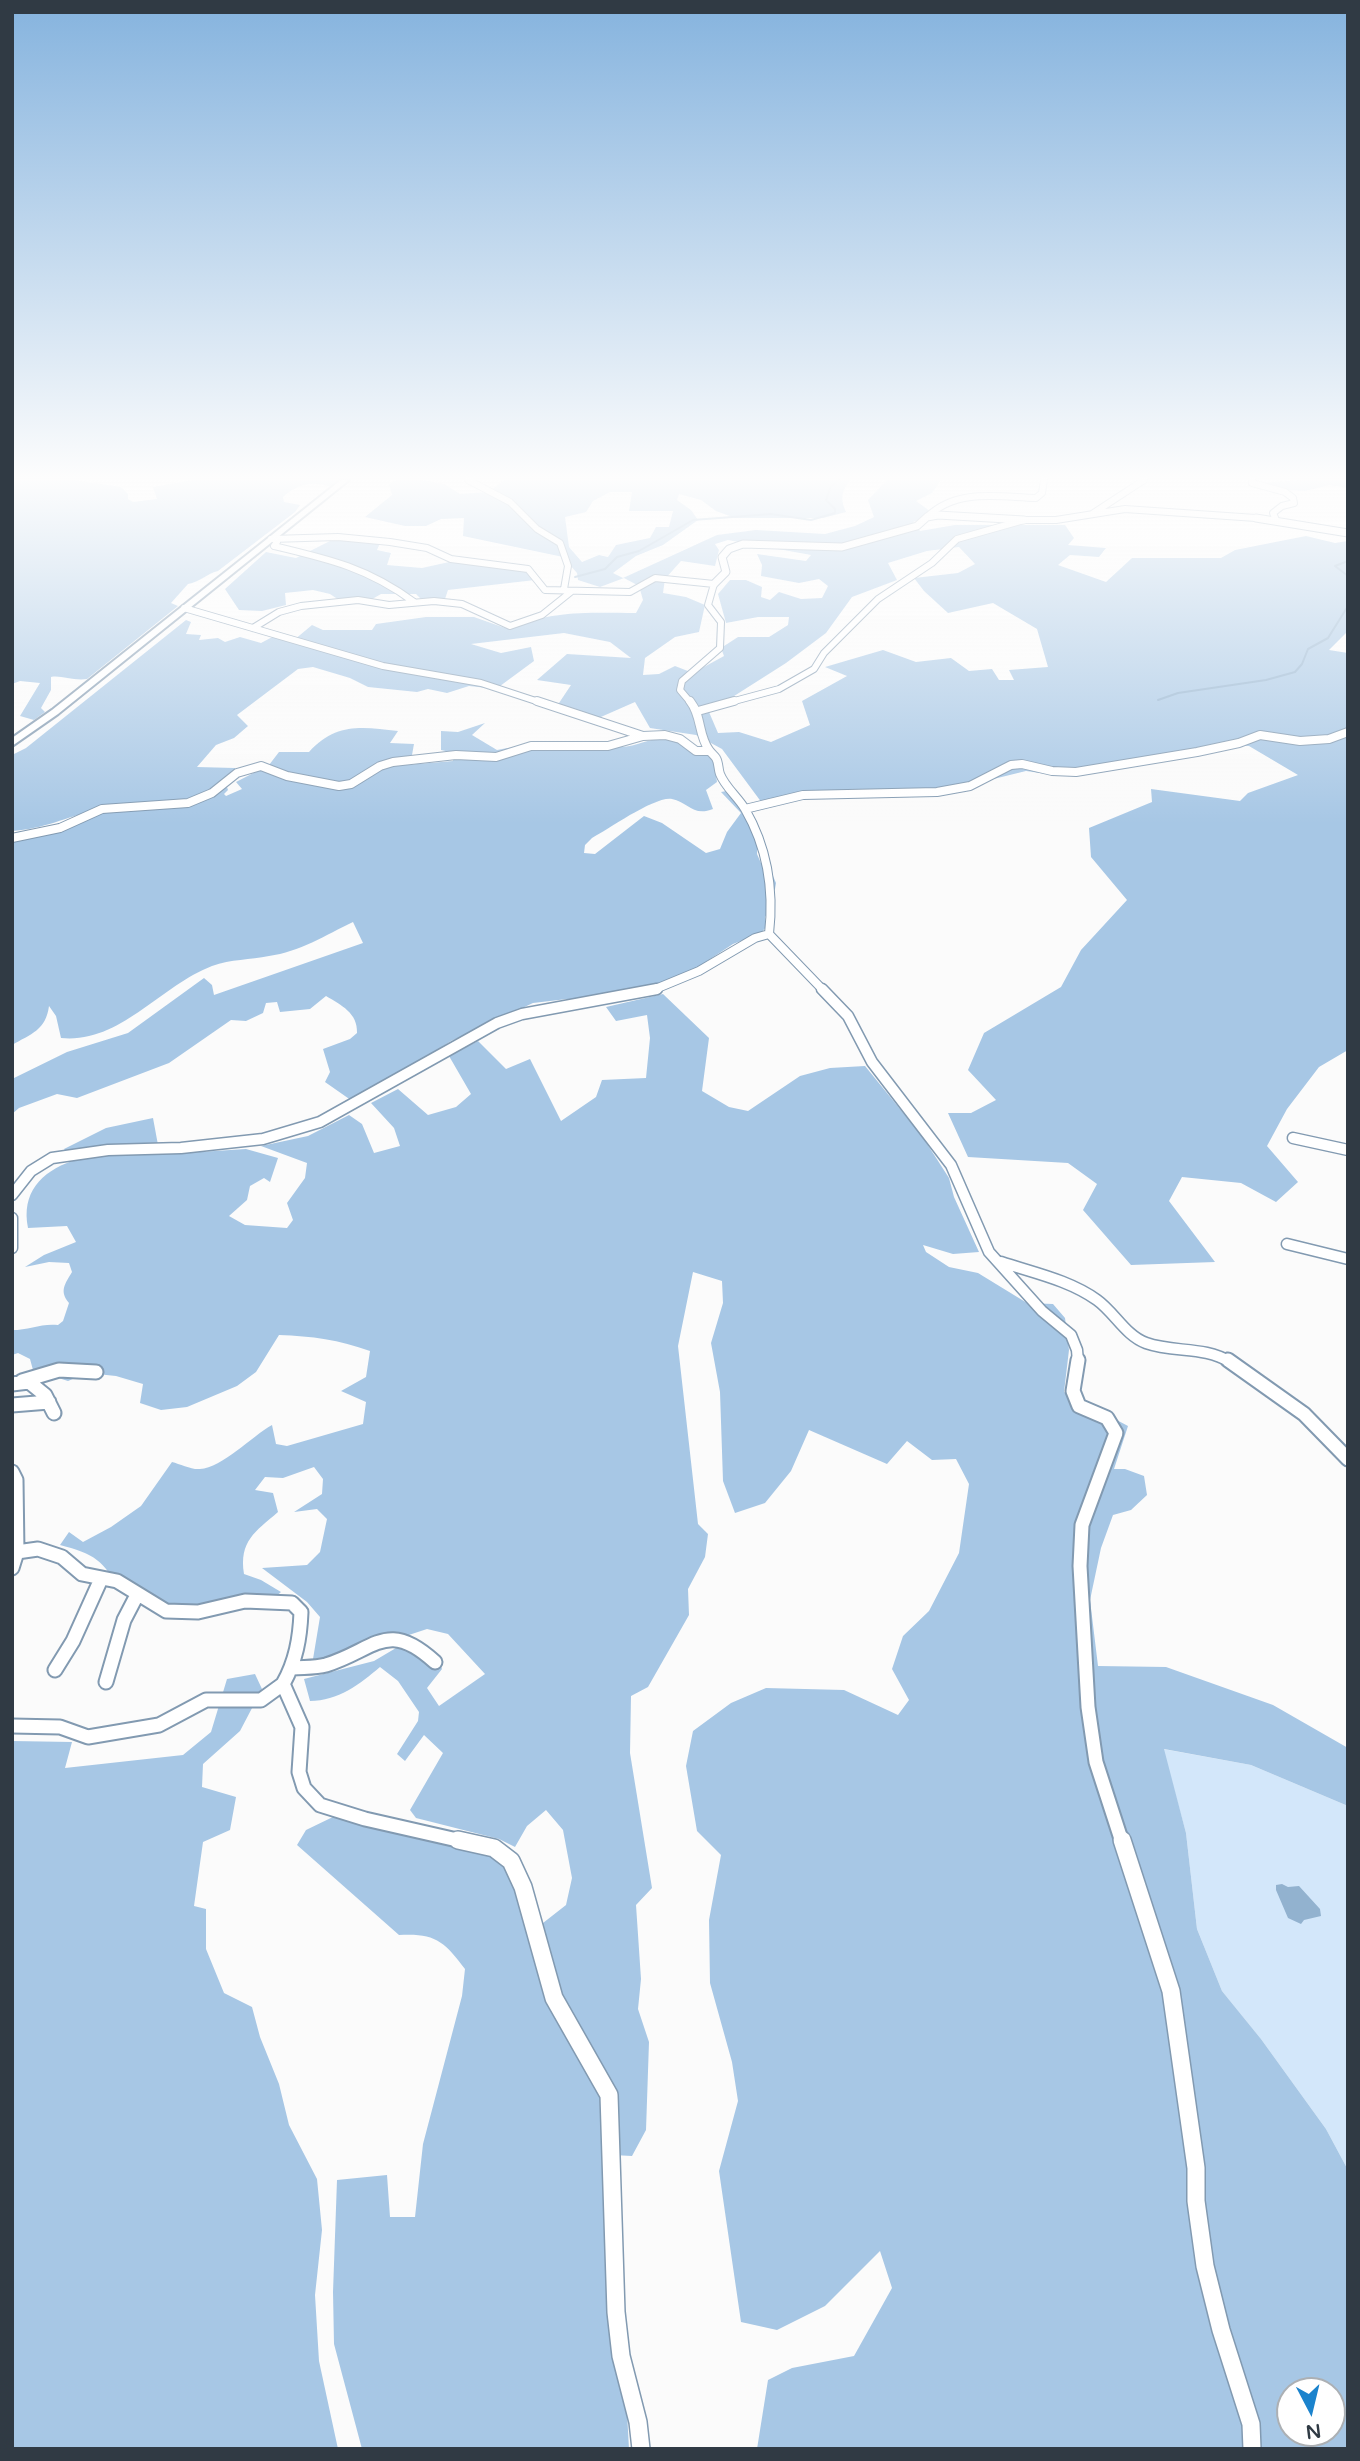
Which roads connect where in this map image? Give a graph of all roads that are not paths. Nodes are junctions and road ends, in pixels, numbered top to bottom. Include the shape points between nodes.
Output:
1 (201, 595) edge
2 (404, 595) edge
3 (568, 595) edge
4 (709, 595) edge
5 (884, 595) edge
6 (414, 603) junction
7 (184, 608) junction
8 (253, 628) junction
9 (698, 711) junction
10 (1348, 732) edge
11 (643, 736) junction
12 (12, 743) edge
13 (709, 751) junction
14 (745, 808) junction
15 (12, 838) edge
16 (769, 934) junction
17 (1293, 1138) dead end
18 (1348, 1150) edge
19 (12, 1195) edge
20 (12, 1218) edge
21 (1286, 1244) dead end
22 (12, 1248) edge
23 (1348, 1259) edge
24 (998, 1261) junction
25 (96, 1372) dead end
26 (17, 1383) edge
27 (12, 1405) edge
28 (1348, 1459) edge
29 (12, 1472) edge
30 (17, 1552) junction
31 (12, 1568) edge
32 (101, 1579) junction
33 (137, 1595) junction
34 (435, 1662) dead end
35 (293, 1668) junction
36 (55, 1670) dead end
37 (106, 1682) dead end
38 (283, 1684) junction
39 (12, 1726) edge
40 (641, 2449) edge
41 (1252, 2449) edge

1 - 7 main road
2 - 6 street
3 - 6 street via 542,615 510,626 470,606
4 - 9 street via 708,609 722,622 720,648 680,685 682,695
5 - 9 street via 824,653 818,665 791,682 771,692
6 - 8 street via 358,600 301,606 279,612
7 - 8 street
7 - 12 main road
8 - 11 street via 399,670 481,683
9 - 13 street
10 - 14 street via 1300,741 1252,736 1197,752 1076,772 1011,765 970,786 937,792 803,795
11 - 13 street via 676,737 696,751
11 - 15 street via 608,746 531,746 496,757 456,755 393,762 339,786 261,766 237,774 212,793 188,803 102,809 60,828
13 - 14 street via 720,775
14 - 16 street via 769,876
16 - 19 street via 649,992 522,1014 497,1023 320,1122 242,1142 52,1158 32,1171
16 - 24 street via 848,1016 872,1062 951,1165 985,1244
17 - 18 street
20 - 22 street
21 - 23 street
24 - 28 street via 1076,1286 1145,1343 1213,1353 1228,1360 1304,1414
24 - 41 street via 1070,1335 1077,1350 1073,1391 1079,1406 1107,1418 1116,1433 1082,1525 1088,1707 1096,1762 1171,1991 1196,2168 1204,2269 1251,2424
25 - 26 street via 62,1370
26 - 27 street via 37,1389 51,1408
29 - 30 street
30 - 31 street
30 - 32 street via 38,1549 62,1557 82,1574
32 - 33 street via 117,1581
32 - 36 street
33 - 35 street via 166,1611 180,1613 245,1601 292,1603 300,1612 301,1627
33 - 37 street via 124,1620
34 - 35 street via 422,1647 402,1639 373,1641 324,1665
35 - 38 street
38 - 39 street via 261,1700 206,1700 159,1725 88,1737 60,1727
38 - 40 street via 302,1727 299,1772 304,1788 320,1805 494,1848 511,1861 523,1887 554,1998 609,2095 611,2227 620,2346

